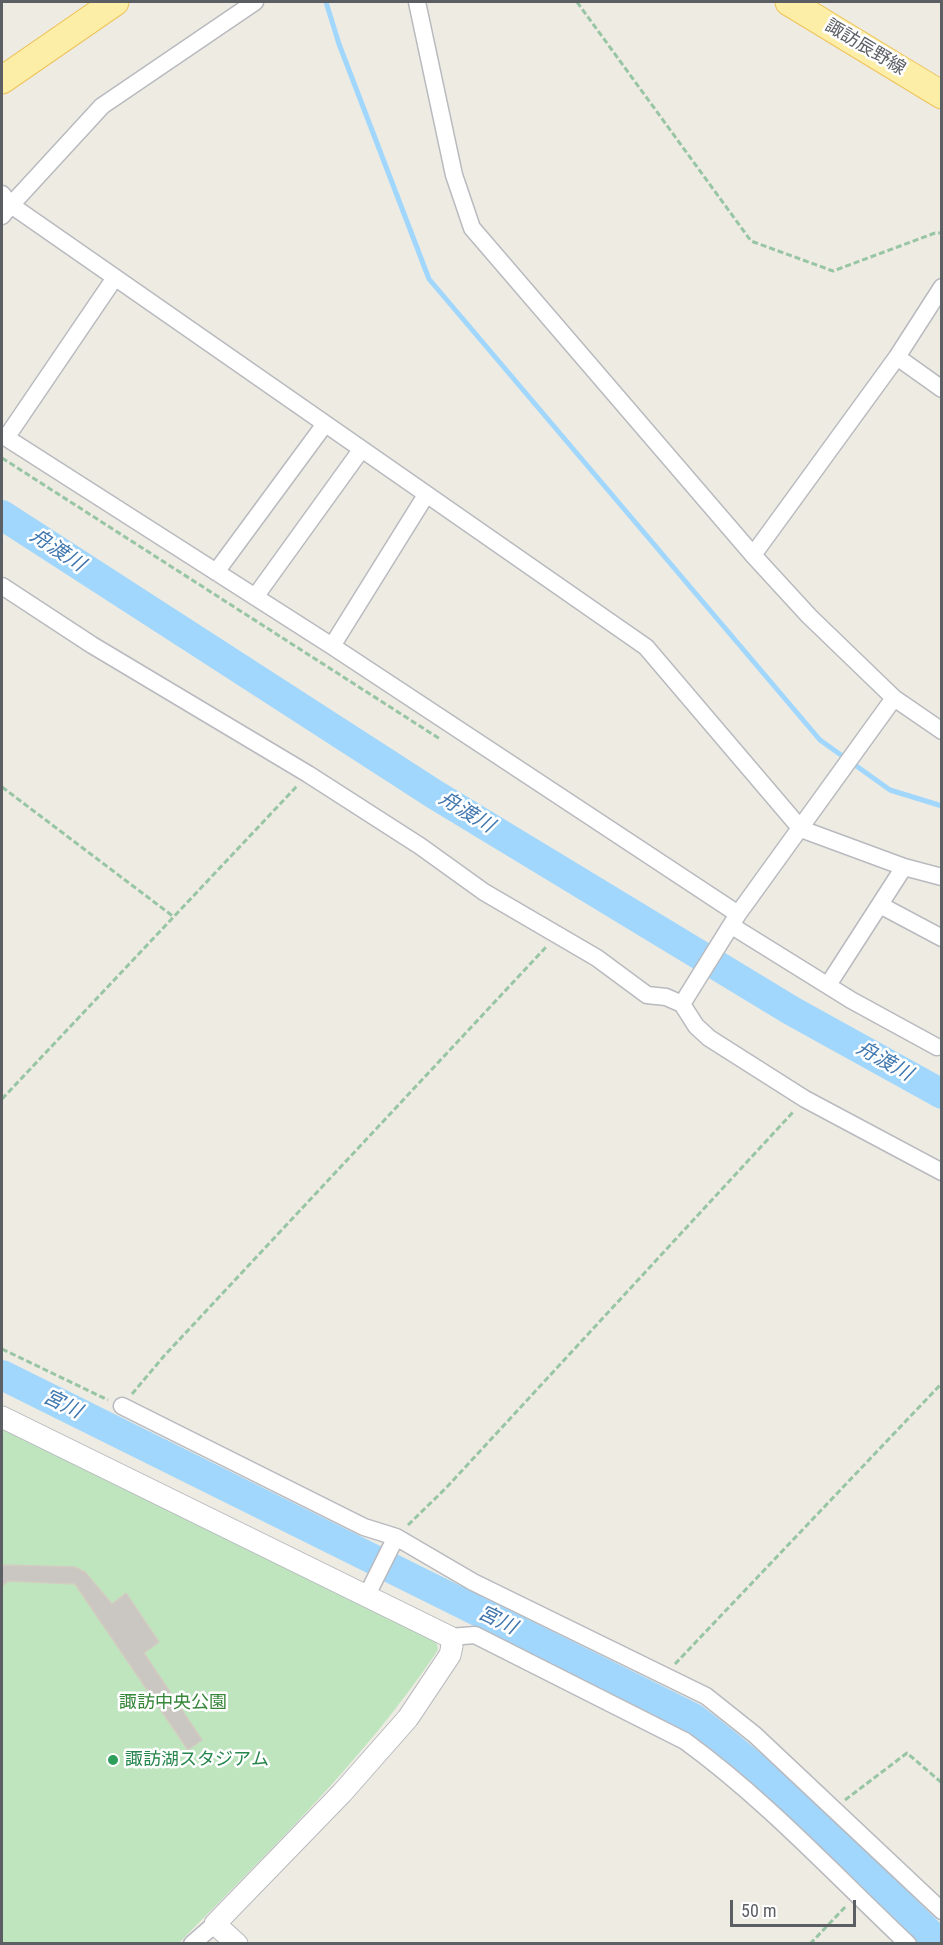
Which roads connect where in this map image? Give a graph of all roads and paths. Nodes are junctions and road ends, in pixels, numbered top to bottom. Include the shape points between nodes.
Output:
1 (115, 2) edge
2 (255, 2) edge
3 (417, 2) edge
4 (577, 2) edge
5 (789, 2) edge
6 (2, 80) edge
7 (942, 95) edge
8 (5, 205) edge
9 (942, 233) edge
10 (114, 279) junction
11 (942, 288) edge
12 (897, 357) junction
13 (942, 389) edge
14 (325, 424) junction
15 (4, 437) edge
16 (362, 450) junction
17 (2, 458) edge
18 (426, 495) junction
19 (753, 555) junction
20 (216, 572) junction
21 (2, 586) edge
22 (255, 597) junction
23 (332, 646) junction
24 (894, 698) junction
25 (942, 731) edge
26 (442, 740) dead end
27 (308, 774) junction
28 (2, 787) edge
29 (801, 829) junction
30 (904, 867) junction
31 (942, 877) edge
32 (880, 904) junction
33 (174, 917) junction
34 (732, 926) junction
35 (556, 936) junction
36 (942, 938) edge
37 (828, 986) junction
38 (685, 1000) junction
39 (937, 1047) dead end
40 (2, 1099) edge
41 (805, 1099) junction
42 (942, 1172) edge
43 (2, 1349) edge
44 (942, 1383) edge
45 (122, 1406) junction
46 (2, 1417) edge
47 (393, 1540) junction
48 (369, 1589) junction
49 (450, 1636) junction
50 (665, 1674) junction
51 (942, 1783) edge
52 (834, 1808) junction
53 (856, 1895) junction
54 (942, 1911) edge
55 (216, 1924) junction
56 (192, 1944) edge
57 (237, 1944) edge
58 (810, 1944) edge
59 (908, 1944) edge

1 - 6 main road
2 - 8 street via 102,106
3 - 19 street via 454,175 472,228
4 - 9 path via 751,241 833,271
5 - 7 main road, 諏訪辰野線
8 - 10 street
10 - 14 street
10 - 15 street
11 - 12 street
12 - 13 street
12 - 19 street
14 - 16 street
14 - 20 street
15 - 20 street
16 - 18 street
16 - 22 street
17 - 26 path
18 - 23 street
18 - 29 street via 646,647
19 - 24 street
20 - 22 street
21 - 27 street via 92,645
22 - 23 street
23 - 34 street
24 - 25 street
24 - 29 street
27 - 33 path
27 - 35 street
28 - 33 path
29 - 30 street
29 - 34 street
30 - 31 street
30 - 32 street
32 - 36 street
32 - 37 street
33 - 40 path
34 - 37 street
34 - 38 street
35 - 38 street via 597,958 647,995
35 - 45 path via 164,1356
37 - 39 street
38 - 41 street via 696,1026 709,1038
41 - 42 street
41 - 47 path via 446,1488
43 - 45 path
44 - 50 path
45 - 47 street
46 - 48 street
47 - 48 street
47 - 50 street
48 - 49 street
49 - 53 street via 475,1635 686,1741 784,1824
49 - 55 street via 450,1654 408,1718
50 - 52 street via 706,1696
51 - 52 path via 907,1753
52 - 54 street
53 - 58 path
53 - 59 street
55 - 56 street
55 - 57 street

